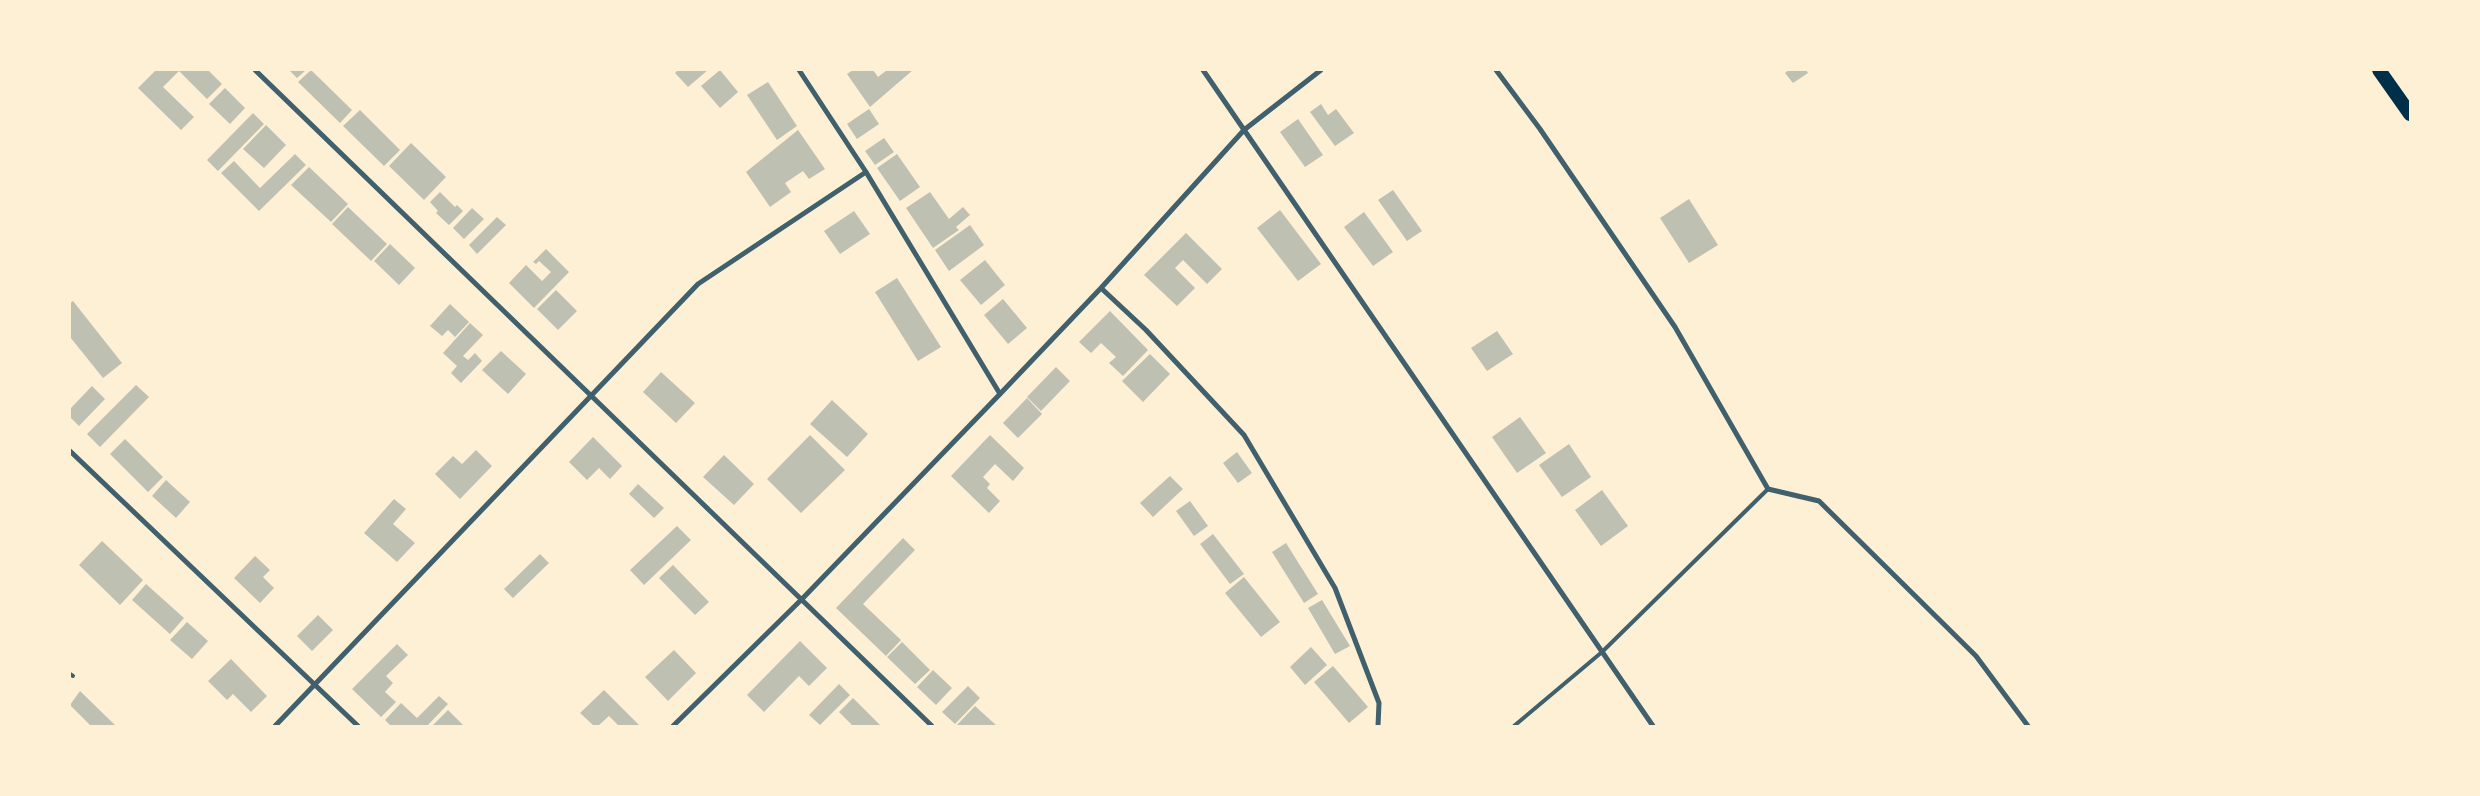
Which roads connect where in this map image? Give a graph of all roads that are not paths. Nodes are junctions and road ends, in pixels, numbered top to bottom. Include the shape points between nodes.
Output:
1 (254, 70) edge
2 (799, 70) edge
3 (1203, 70) edge
4 (1321, 70) edge
5 (1496, 70) edge
6 (2379, 70) edge
7 (2410, 114) edge
8 (1244, 130) junction
9 (866, 172) junction
10 (1101, 288) junction
11 (1000, 394) junction
12 (591, 395) junction
13 (70, 451) edge
14 (1768, 489) junction
15 (802, 599) junction
16 (1602, 652) junction
17 (316, 685) junction
18 (275, 726) edge
19 (358, 726) edge
20 (673, 726) edge
21 (932, 726) edge
22 (1378, 726) edge
23 (1514, 726) edge
24 (1653, 726) edge
25 (2028, 726) edge

1 - 12 street
2 - 9 street
3 - 8 street
4 - 8 street
5 - 14 street via 1540,129 1675,328
6 - 7 highway
8 - 10 street
8 - 16 street
9 - 11 street
9 - 12 street via 698,284
10 - 11 street
10 - 22 street via 1146,330 1244,436 1335,588 1379,703
11 - 15 street
12 - 15 street
12 - 17 street
13 - 17 street
14 - 16 lane
14 - 25 street via 1819,502 1976,656
15 - 20 street
15 - 21 street
16 - 23 lane
16 - 24 street
17 - 18 street
17 - 19 street

